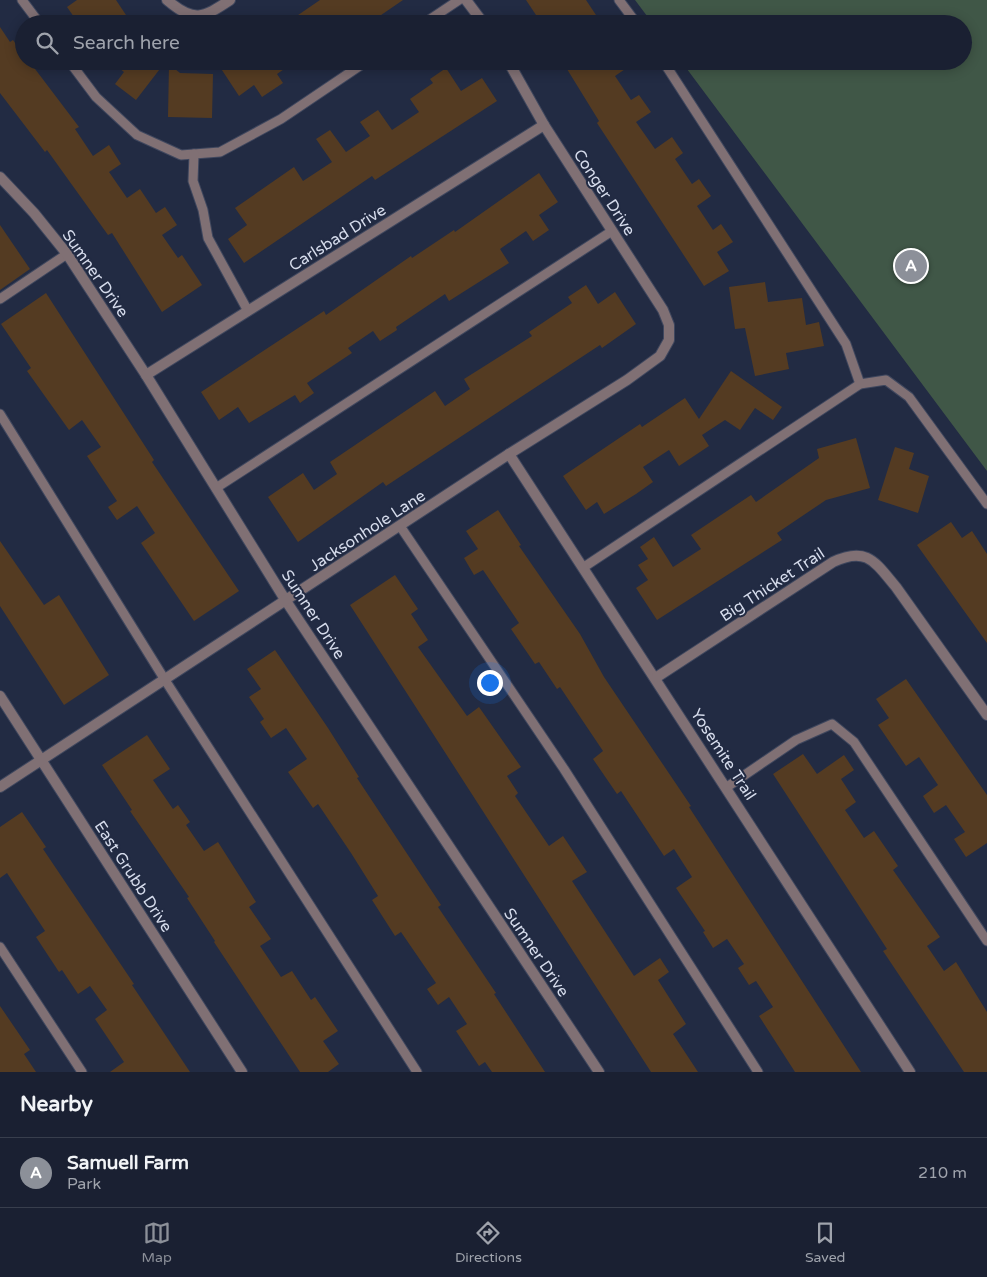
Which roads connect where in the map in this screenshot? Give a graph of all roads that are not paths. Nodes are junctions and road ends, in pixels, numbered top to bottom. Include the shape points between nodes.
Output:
1 (22, 0) edge
2 (167, 0) edge
3 (230, 0) edge
4 (459, 0) edge
5 (466, 0) edge
6 (619, 0) edge
7 (33, 15) edge
8 (437, 15) edge
9 (477, 15) edge
10 (630, 15) edge
11 (76, 70) edge
12 (354, 70) edge
13 (513, 70) edge
14 (669, 70) edge
15 (544, 125) junction
16 (194, 154) junction
17 (0, 177) edge
18 (612, 231) junction
19 (67, 254) junction
20 (0, 299) edge
21 (248, 311) junction
22 (668, 340) joint
23 (146, 375) junction
24 (860, 384) junction
25 (0, 414) edge
26 (510, 454) junction
27 (216, 488) junction
28 (987, 504) edge
29 (400, 526) junction
30 (584, 567) junction
31 (286, 601) junction
32 (657, 678) junction
33 (165, 680) junction
34 (0, 696) edge
35 (987, 715) edge
36 (42, 760) junction
37 (0, 787) edge
38 (727, 787) junction
39 (987, 941) edge
40 (0, 947) edge
41 (82, 1072) edge
42 (242, 1072) edge
43 (417, 1072) edge
44 (599, 1072) edge
45 (758, 1072) edge
46 (910, 1072) edge

1 - 7 lane
2 - 3 street via 187,15 212,11
4 - 8 lane
5 - 9 street
6 - 10 lane
11 - 16 lane via 96,97 137,135 181,155
12 - 16 lane via 281,119 228,148 220,152
13 - 15 street, Conger Drive
14 - 24 lane via 846,344
15 - 18 street, Conger Drive
15 - 21 street, Carlsbad Drive
16 - 21 lane via 193,181 208,238
17 - 19 street, Sumner Drive
18 - 22 street, Conger Drive via 663,310 669,325
18 - 27 lane
19 - 20 lane
19 - 23 street, Sumner Drive
21 - 23 street, Carlsbad Drive
22 - 26 street, Jacksonhole Lane via 660,356 627,380
23 - 27 street, Sumner Drive
24 - 28 lane via 886,380 909,397
24 - 30 lane
25 - 33 lane
26 - 29 street, Jacksonhole Lane
26 - 30 street, Yosemite Trail
27 - 31 street, Sumner Drive
29 - 31 street, Jacksonhole Lane
29 - 45 lane via 564,769
30 - 32 street, Yosemite Trail
31 - 33 street, Jacksonhole Lane
31 - 44 street, Sumner Drive
32 - 35 street, Big Thicket Trail via 833,562 848,555 864,556 880,568 896,587
32 - 38 street, Yosemite Trail
33 - 36 street, Jacksonhole Lane
33 - 43 lane
34 - 36 street, East Grubb Drive
36 - 37 street, Jacksonhole Lane
36 - 42 street, East Grubb Drive
38 - 39 lane via 796,740 832,724 854,742
38 - 46 street, Yosemite Trail
40 - 41 lane

